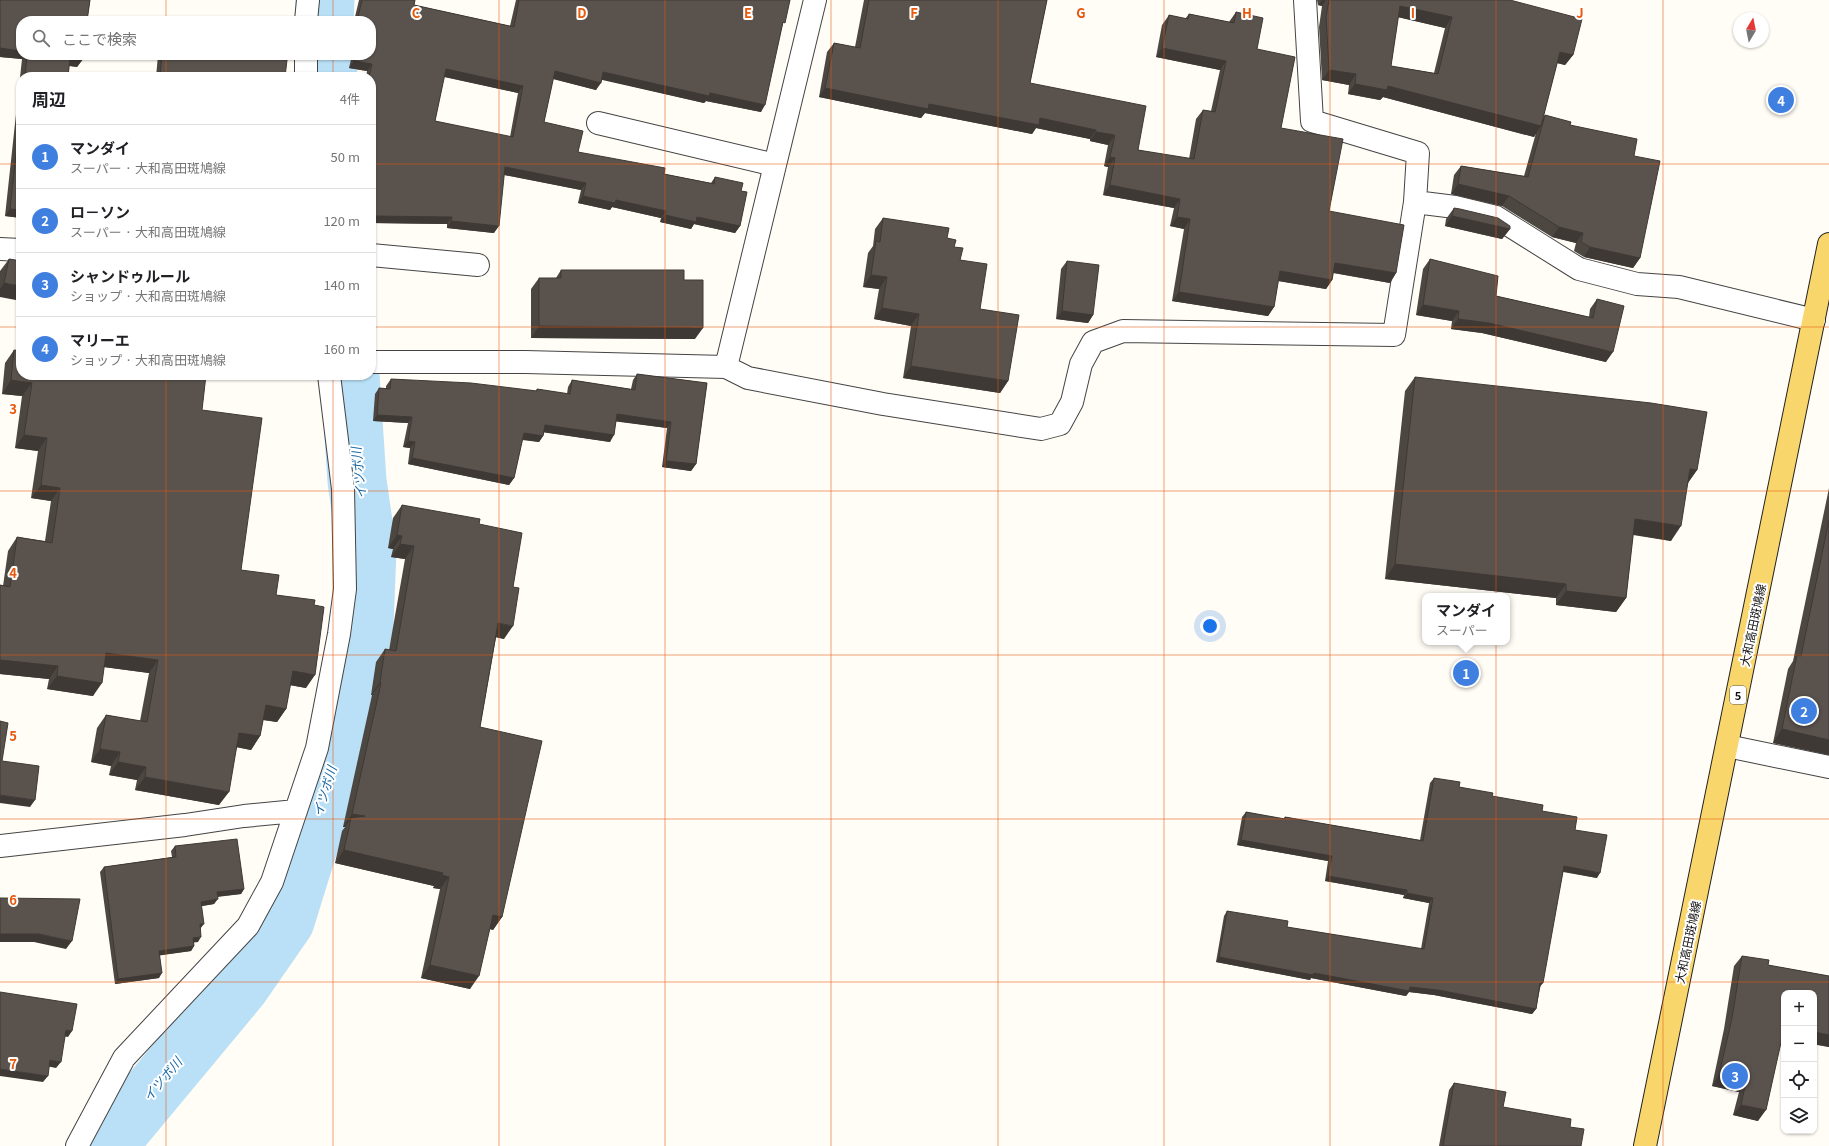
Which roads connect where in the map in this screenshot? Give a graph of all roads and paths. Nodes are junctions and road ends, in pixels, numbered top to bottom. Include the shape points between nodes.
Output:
1 (308, 0) edge
2 (815, 0) edge
3 (1305, 0) edge
4 (306, 16) edge
5 (306, 60) edge
6 (306, 72) edge
7 (598, 122) dead end
8 (774, 165) junction
9 (1415, 202) junction
10 (1829, 244) edge
11 (0, 249) edge
12 (16, 250) edge
13 (376, 255) edge
14 (478, 264) dead end
15 (1819, 318) edge
16 (376, 362) edge
17 (726, 367) junction
18 (330, 380) edge
19 (1727, 746) junction
20 (1829, 767) edge
21 (296, 811) junction
22 (0, 846) edge
23 (1650, 1145) edge
24 (77, 1146) edge

1 - 4 street
2 - 8 street
3 - 9 street via 1312,120 1418,154
5 - 6 street
7 - 8 street
8 - 17 street
9 - 15 street via 1455,207 1496,217 1579,269 1637,284 1679,287
9 - 17 street via 1394,335 1123,331 1093,342 1081,364 1072,402 1060,424 1041,430 883,404 748,378
10 - 15 main road, 大和高田斑鳩線 / 5
11 - 12 street
13 - 14 street
15 - 19 main road, 大和高田斑鳩線 / 5
16 - 17 street via 525,362
18 - 21 street via 343,489 345,589 317,748
19 - 20 street
19 - 23 main road, 大和高田斑鳩線 / 5
21 - 22 street
21 - 24 street via 272,882 248,926 124,1058

